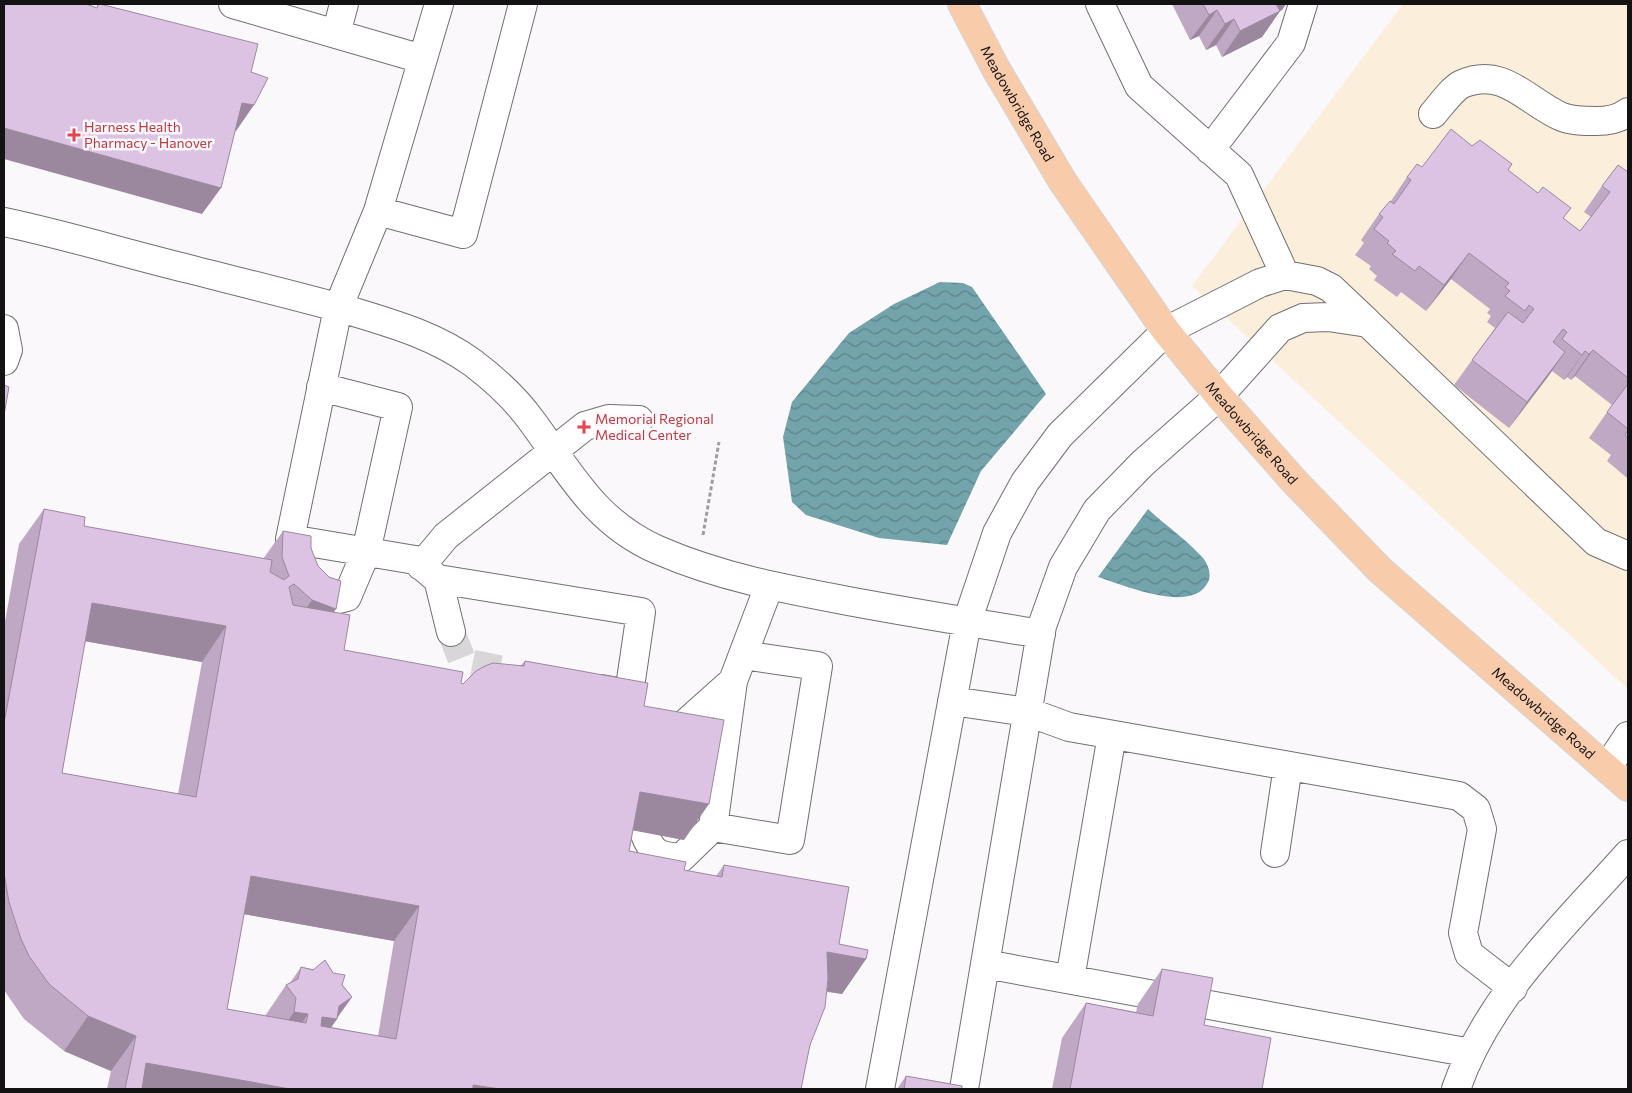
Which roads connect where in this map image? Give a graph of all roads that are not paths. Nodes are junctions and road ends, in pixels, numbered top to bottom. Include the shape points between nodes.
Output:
1 (233, 4) edge
2 (344, 4) edge
3 (438, 4) edge
4 (522, 4) edge
5 (962, 4) edge
6 (1100, 4) edge
7 (1303, 4) edge
8 (261, 8) edge
9 (336, 34) junction
10 (422, 59) junction
11 (1628, 112) edge
12 (1433, 114) dead end
13 (1210, 150) junction
14 (378, 212) junction
15 (4, 222) edge
16 (1285, 276) junction
17 (338, 308) junction
18 (1368, 323) junction
19 (4, 329) edge
20 (1166, 331) junction
21 (4, 361) edge
22 (321, 387) junction
23 (1218, 396) junction
24 (639, 420) dead end
25 (553, 453) junction
26 (290, 539) junction
27 (366, 552) junction
28 (1628, 556) edge
29 (430, 573) junction
30 (769, 586) junction
31 (967, 622) junction
32 (451, 632) tunnel mouth
33 (1041, 634) junction
34 (743, 655) junction
35 (733, 681) junction
36 (580, 685) edge
37 (952, 701) junction
38 (1028, 712) junction
39 (1112, 735) junction
40 (1628, 736) edge
41 (658, 748) edge
42 (1288, 766) junction
43 (1607, 768) junction
44 (1628, 787) edge
45 (713, 827) junction
46 (644, 832) dead end
47 (1275, 853) dead end
48 (1628, 854) edge
49 (985, 964) junction
50 (1070, 979) junction
51 (1513, 988) junction
52 (1471, 1052) junction
53 (880, 1089) edge
54 (964, 1089) edge
55 (1456, 1089) edge

1 - 8 lane
2 - 9 lane
3 - 10 lane
4 - 14 lane via 464,234
5 - 20 main road, Meadowbridge Road via 996,69 1063,182
6 - 13 lane via 1139,86
7 - 13 lane via 1291,43
8 - 9 lane
9 - 10 lane
10 - 14 lane
11 - 12 lane via 1622,117 1604,121 1564,118 1505,82 1481,78 1460,85
13 - 16 lane via 1239,175
14 - 17 lane
15 - 17 lane
16 - 18 lane via 1317,281 1331,288
16 - 20 lane via 1260,283
17 - 22 lane
17 - 25 lane via 425,336 472,363 506,392 530,419
18 - 23 lane via 1328,317 1304,318 1280,328
18 - 28 lane via 1596,542
19 - 21 lane via 8,350
20 - 23 main road, Meadowbridge Road
20 - 31 lane via 1060,435 1025,482 997,533
22 - 26 lane
22 - 27 lane via 398,408
23 - 33 lane via 1143,463 1097,510 1064,567
23 - 43 main road, Meadowbridge Road via 1386,576
24 - 25 lane via 595,422 585,426
25 - 29 lane via 446,536
25 - 30 lane via 586,498 618,526 655,549 716,573
26 - 27 lane
26 - 27 lane via 294,577 309,595 327,602 347,596
27 - 29 lane via 415,560
29 - 32 lane
29 - 36 lane via 642,612 630,687 618,692
30 - 31 lane
30 - 34 lane
31 - 33 lane
31 - 37 lane
33 - 38 lane
34 - 35 lane
34 - 45 lane via 818,666 790,840
35 - 41 lane
35 - 45 lane
37 - 38 lane
37 - 53 lane
38 - 39 lane via 1070,727
38 - 49 lane
39 - 42 lane
39 - 50 lane
40 - 43 lane
42 - 47 lane
42 - 51 lane via 1459,796 1476,809 1482,829 1463,933 1469,954
43 - 44 main road, Meadowbridge Road
45 - 46 lane via 681,858 662,857 650,848
48 - 51 lane via 1542,950
49 - 50 lane
49 - 54 lane
50 - 52 lane via 1119,1001 1212,1018
51 - 52 lane via 1488,1020
52 - 55 lane

